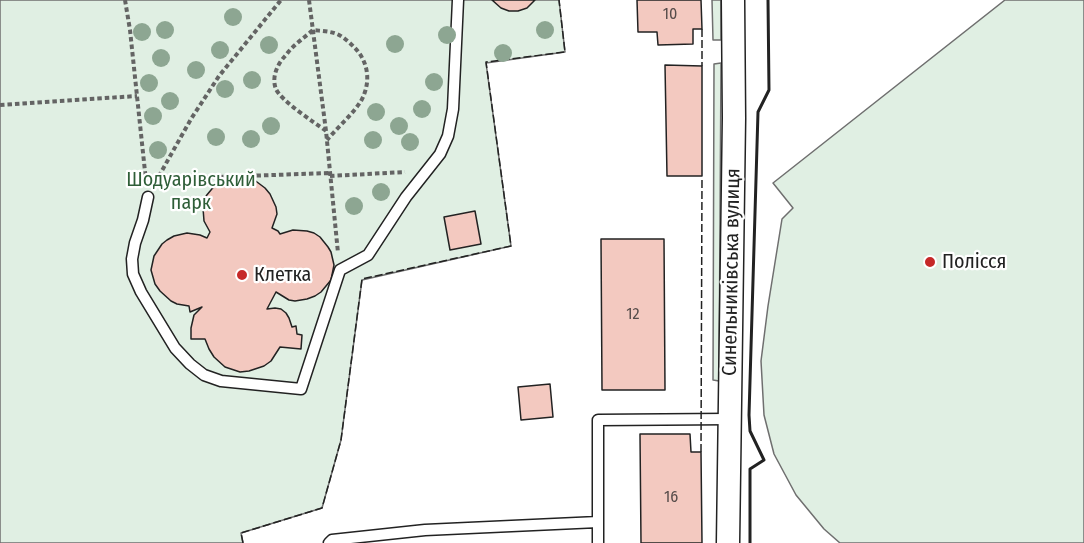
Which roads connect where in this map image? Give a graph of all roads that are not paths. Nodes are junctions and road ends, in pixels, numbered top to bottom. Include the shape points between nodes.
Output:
1 (458, 0) edge
2 (733, 0) edge
3 (148, 197) road end
4 (729, 419) junction
5 (598, 522) junction
6 (329, 543) edge
7 (598, 543) edge
8 (728, 543) edge

1 - 3 lane via 453,109 448,136 440,154 368,255 340,270 301,389 221,381 204,375 175,348 133,274 135,243
2 - 4 street, Синельниківська вулиця
4 - 5 lane via 598,420
4 - 8 street, Синельниківська вулиця
5 - 6 lane via 425,530
5 - 7 lane

